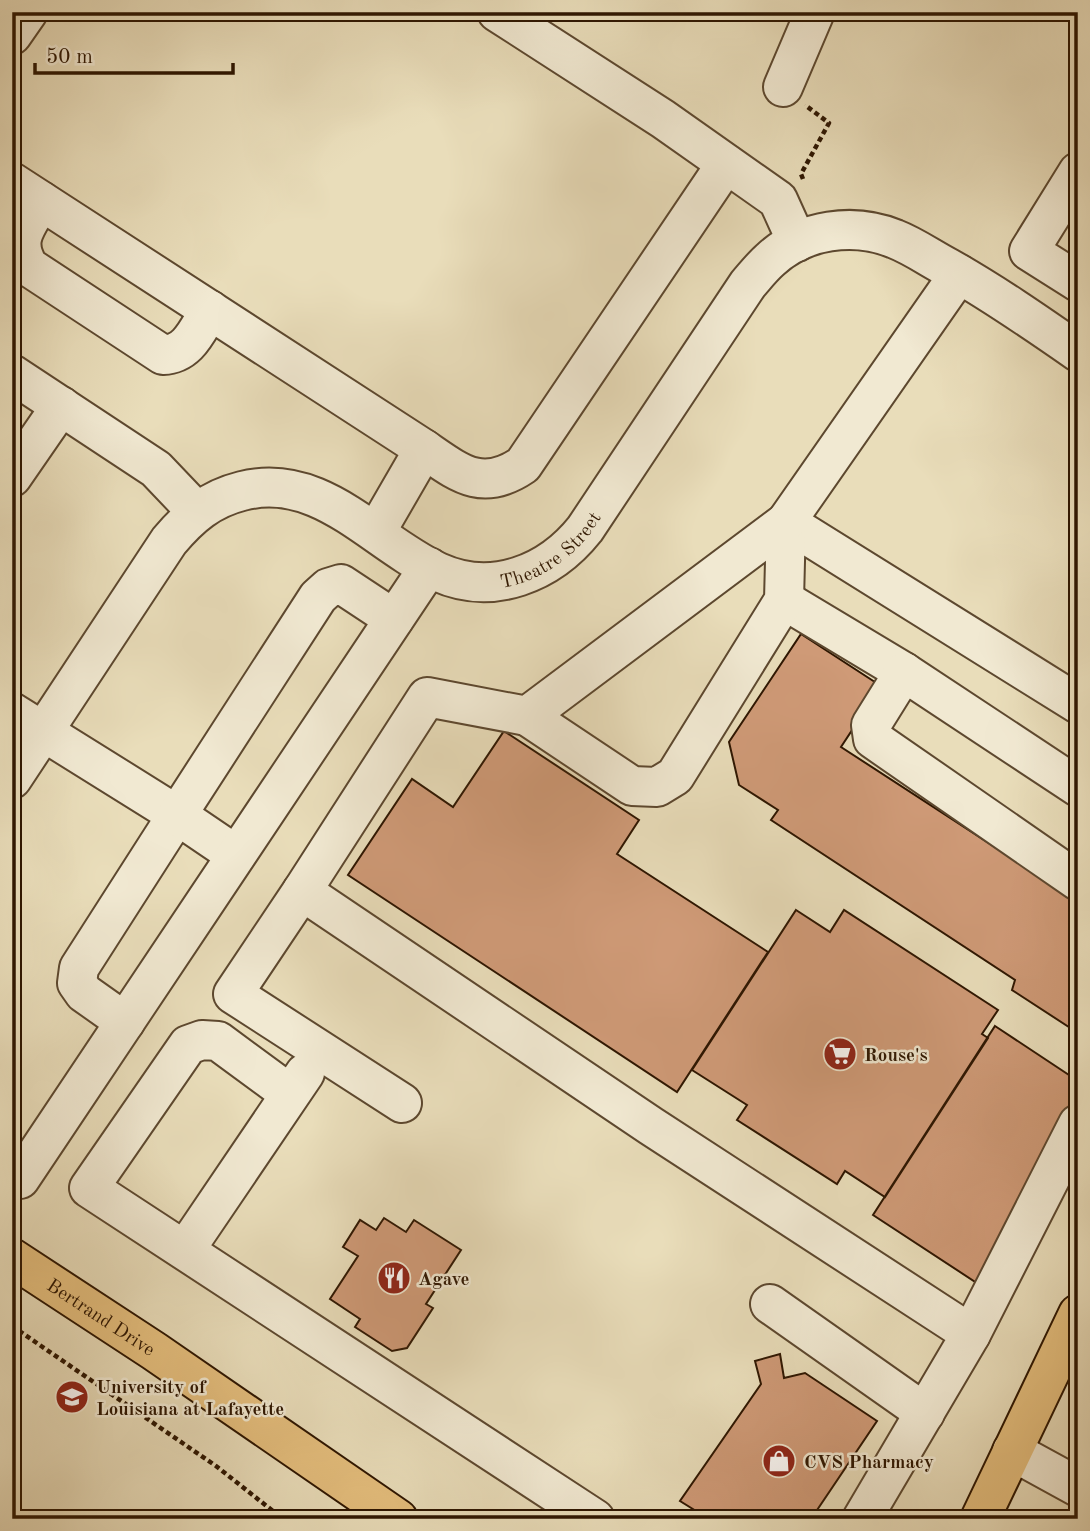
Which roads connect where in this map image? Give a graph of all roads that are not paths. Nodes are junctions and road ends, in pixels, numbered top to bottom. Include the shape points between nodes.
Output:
1 (28, 12) edge
2 (497, 12) edge
3 (815, 12) edge
4 (12, 36) edge
5 (783, 87) road end
6 (726, 164) junction
7 (1078, 172) edge
8 (27, 192) edge
9 (797, 242) junction
10 (1029, 251) junction
11 (959, 274) junction
12 (1078, 282) edge
13 (999, 297) junction
14 (210, 310) junction
15 (1078, 352) edge
16 (12, 374) edge
17 (61, 406) junction
18 (424, 449) junction
19 (12, 477) edge
20 (197, 512) junction
21 (786, 522) junction
22 (376, 532) junction
23 (429, 567) junction
24 (784, 600) junction
25 (394, 618) junction
26 (904, 672) junction
27 (1078, 704) edge
28 (527, 716) junction
29 (28, 722) edge
30 (12, 779) edge
31 (1078, 787) edge
32 (177, 816) junction
33 (236, 855) junction
34 (1078, 881) edge
35 (302, 891) junction
36 (125, 1022) junction
37 (320, 1051) junction
38 (290, 1094) junction
39 (401, 1103) dead end
40 (1078, 1124) edge
41 (20, 1179) dead end
42 (185, 1250) junction
43 (12, 1258) edge
44 (771, 1304) dead end
45 (1078, 1314) edge
46 (971, 1334) junction
47 (925, 1413) junction
48 (1012, 1451) junction
49 (1078, 1487) edge
50 (398, 1519) edge
51 (595, 1519) edge
52 (862, 1519) edge
53 (980, 1519) edge

1 - 4 street
2 - 6 street
3 - 5 street
6 - 9 street via 778,200
6 - 18 street via 523,465 508,475 465,477
7 - 10 street
8 - 14 street
8 - 14 street via 20,239 21,254 29,267 163,355 184,349
9 - 11 street, Theatre Street via 833,231 873,232 896,239
9 - 23 street, Theatre Street via 769,261 748,285 571,547 551,562 509,579 462,579
10 - 12 street
10 - 13 street
11 - 13 street, Theatre Street
11 - 21 street
13 - 15 street, Theatre Street
14 - 18 street
16 - 17 street
17 - 19 street
17 - 20 street via 156,469
18 - 22 street
20 - 22 street, Theatre Street via 226,495 283,487 340,508
20 - 29 street, Theatre Street via 169,541
21 - 24 street
21 - 27 street
21 - 28 street
22 - 23 street, Theatre Street
23 - 25 street
24 - 26 street
24 - 28 street via 675,776 657,788 632,786
25 - 32 street via 341,584 318,597
25 - 33 street
26 - 31 street
26 - 34 street via 871,725 873,739
28 - 35 street via 427,697
29 - 30 street, Theatre Street
29 - 32 street
32 - 33 street
32 - 36 street via 79,968 77,983 84,993
33 - 36 street
35 - 37 street via 233,994
35 - 46 street
36 - 41 street
37 - 38 street
37 - 39 street
38 - 42 street
38 - 42 street via 218,1041 188,1045 89,1188
40 - 46 street
42 - 51 street
43 - 50 main road, Bertrand Drive
44 - 47 street
45 - 48 main road
46 - 47 street
47 - 52 street
48 - 49 street
48 - 53 main road

